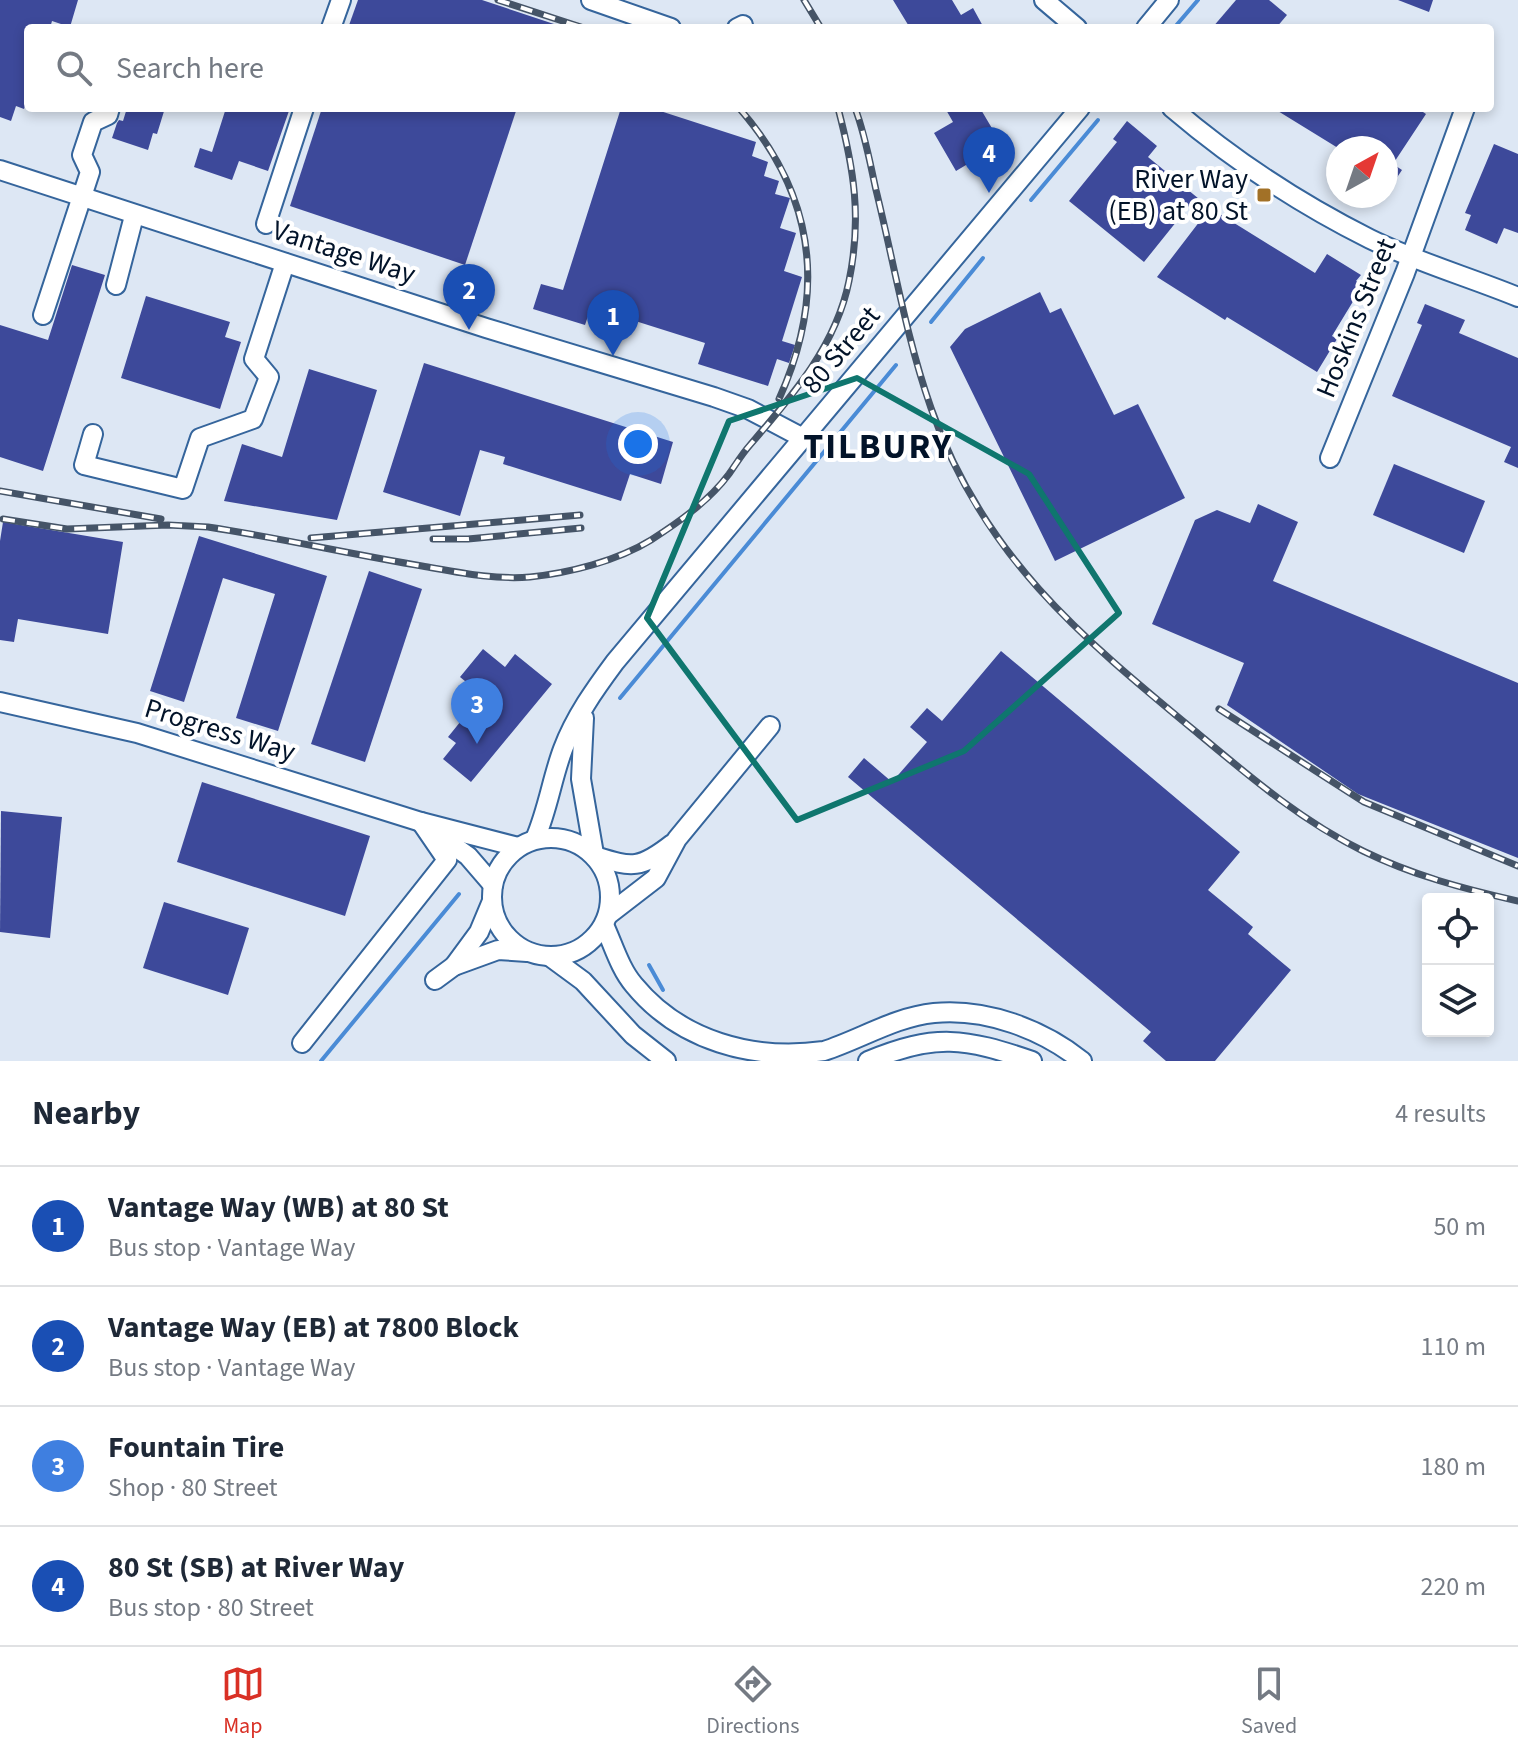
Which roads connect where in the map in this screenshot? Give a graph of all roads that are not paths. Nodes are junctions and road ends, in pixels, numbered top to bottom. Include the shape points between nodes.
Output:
1 (341, 0) edge
2 (591, 0) edge
3 (1044, 0) edge
4 (1169, 0) edge
5 (332, 24) edge
6 (660, 24) edge
7 (1072, 24) edge
8 (1149, 24) edge
9 (109, 112) edge
10 (303, 112) edge
11 (1077, 112) edge
12 (1177, 112) edge
13 (1464, 112) edge
14 (0, 170) edge
15 (82, 198) junction
16 (134, 216) junction
17 (266, 224) dead end
18 (1412, 255) junction
19 (285, 263) junction
20 (116, 285) dead end
21 (1518, 297) edge
22 (43, 315) dead end
23 (93, 434) dead end
24 (803, 438) junction
25 (1330, 458) dead end
26 (0, 702) edge
27 (586, 703) junction
28 (770, 726) dead end
29 (421, 822) junction
30 (677, 839) junction
31 (527, 843) junction
32 (594, 855) junction
33 (492, 893) junction
34 (606, 920) junction
35 (542, 955) junction
36 (454, 966) junction
37 (435, 980) dead end
38 (302, 1043) dead end
39 (666, 1061) edge
40 (868, 1061) edge
41 (1032, 1061) edge
42 (1082, 1061) edge

1 - 5 street
2 - 6 street
3 - 7 street
4 - 8 street
9 - 15 street via 93,122 82,155 90,172
10 - 17 street
11 - 24 street, 80 Street
12 - 18 street via 1292,197
13 - 18 street, Hoskins Street
14 - 15 street, Vantage Way
15 - 16 street, Vantage Way
15 - 22 street
16 - 19 street, Vantage Way
16 - 20 street
18 - 21 street
18 - 25 street, Hoskins Street
19 - 23 street via 254,359 269,377 253,419 200,438 183,489 84,465
19 - 24 street, Vantage Way via 737,405
24 - 27 street, 80 Street
26 - 29 street, Progress Way via 137,733
27 - 31 street, 80 Street via 563,749 547,811
27 - 32 street, 80 Street via 581,779
28 - 30 street
29 - 31 street, Progress Way
29 - 33 street, Progress Way via 468,856
29 - 38 street via 447,860
30 - 32 street via 649,861 625,865
30 - 34 street via 656,878
31 - 32 street via 566,839
31 - 33 street via 507,856
32 - 34 street via 609,881
33 - 35 street via 500,928 512,941
33 - 36 street via 479,932
34 - 35 street via 583,948
34 - 42 street via 632,983 687,1032 717,1048 753,1058 789,1059 894,1022 933,1013 968,1013 1048,1038
35 - 36 street via 498,950
35 - 39 street via 583,981 633,1035
36 - 37 street
40 - 41 street via 931,1041 964,1041

